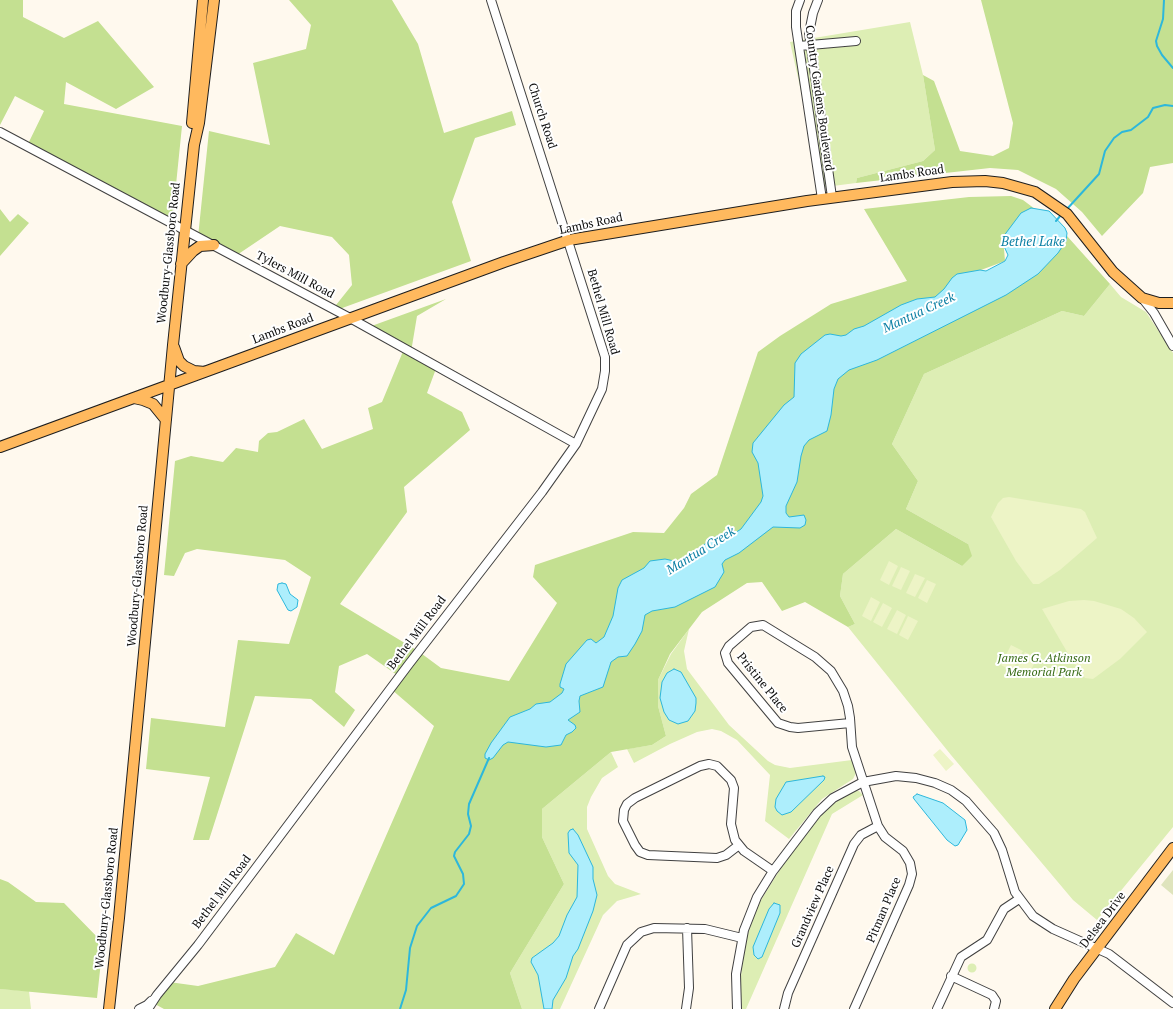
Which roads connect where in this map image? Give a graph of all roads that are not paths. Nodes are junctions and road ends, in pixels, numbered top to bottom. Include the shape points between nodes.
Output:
1 (203, 0) edge
2 (214, 0) edge
3 (491, 0) edge
4 (800, 0) edge
5 (818, 0) edge
6 (856, 41) dead end
7 (811, 45) junction
8 (799, 46) junction
9 (0, 132) edge
10 (194, 145) junction
11 (832, 197) junction
12 (822, 199) junction
13 (185, 231) junction
14 (569, 240) junction
15 (214, 245) junction
16 (181, 264) junction
17 (1142, 298) junction
18 (1173, 303) edge
19 (350, 318) junction
20 (172, 345) junction
21 (1173, 346) edge
22 (207, 372) junction
23 (169, 385) junction
24 (134, 398) junction
25 (166, 420) junction
26 (576, 444) junction
27 (0, 447) edge
28 (850, 723) junction
29 (864, 782) junction
30 (878, 826) junction
31 (739, 845) junction
32 (1173, 848) edge
33 (773, 871) junction
34 (1019, 898) junction
35 (687, 928) junction
36 (742, 938) junction
37 (1098, 949) junction
38 (951, 976) junction
39 (157, 994) junction
40 (1173, 1004) edge
41 (109, 1009) edge
42 (139, 1009) edge
43 (148, 1009) edge
44 (599, 1009) edge
45 (686, 1009) edge
46 (738, 1009) edge
47 (784, 1009) edge
48 (854, 1009) edge
49 (937, 1009) edge
50 (994, 1009) edge
51 (1055, 1009) edge

1 - 10 main road, Woodbury-Glassboro Road via 192,123
2 - 10 main road, Woodbury-Glassboro Road
3 - 14 street, Church Road
4 - 8 street, Country Gardens Boulevard via 796,11
5 - 7 street, Country Gardens Boulevard via 810,24
6 - 7 street
7 - 8 street
7 - 11 street, Country Gardens Boulevard
8 - 12 street, Country Gardens Boulevard
9 - 13 street, Tylers Mill Road
10 - 13 main road, Woodbury-Glassboro Road
11 - 12 main road, Lambs Road
11 - 17 main road, Lambs Road via 952,182 985,181 1020,186 1035,192 1062,210 1113,272
12 - 14 main road, Lambs Road
13 - 15 street, Tylers Mill Road
13 - 16 main road, Woodbury-Glassboro Road
14 - 19 main road, Lambs Road
14 - 26 street, Bethel Mill Road via 605,357 602,389
15 - 16 main road via 200,246
15 - 19 street, Tylers Mill Road
16 - 20 main road, Woodbury-Glassboro Road
17 - 18 main road, Lambs Road via 1159,303
17 - 21 street
19 - 22 main road, Lambs Road
19 - 26 street, Tylers Mill Road
20 - 22 main road via 184,366 194,371
20 - 23 main road, Woodbury-Glassboro Road
22 - 23 main road, Lambs Road
23 - 24 main road, Lambs Road
23 - 25 main road, Woodbury-Glassboro Road
24 - 25 main road via 153,404
24 - 27 main road, Lambs Road
25 - 41 main road, Woodbury-Glassboro Road
26 - 39 street, Bethel Mill Road via 202,939
28 - 28 street, Pristine Place via 798,728 778,723 728,664 725,653 729,646 754,626 763,625 775,632 815,658 831,672 845,696 850,710
28 - 29 street, Pristine Place via 851,744
29 - 30 street, Pitman Place
29 - 33 street via 843,792 822,808
29 - 34 street via 888,776 916,778 944,786 962,797 994,833
30 - 47 street, Grandview Place via 863,834 854,844 788,992
30 - 48 street, Pitman Place via 886,838 906,856 911,876
31 - 31 street via 731,824 733,785 722,770 714,765 700,766 633,800 624,810 624,822 635,846 640,852 648,855 717,858 728,854
31 - 33 street
32 - 37 main road, Delsea Drive
33 - 36 street via 753,905
34 - 37 street via 1031,913 1045,924
34 - 38 street via 1004,909 987,940 963,955
35 - 36 street via 709,929
35 - 44 street via 651,928 634,936 627,945
35 - 45 street via 689,991
36 - 46 street via 736,974
37 - 40 street via 1118,960
37 - 51 main road, Delsea Drive
38 - 49 street
38 - 50 street via 992,995 996,1003
39 - 42 street via 146,1006
39 - 43 street, Bethel Mill Road

